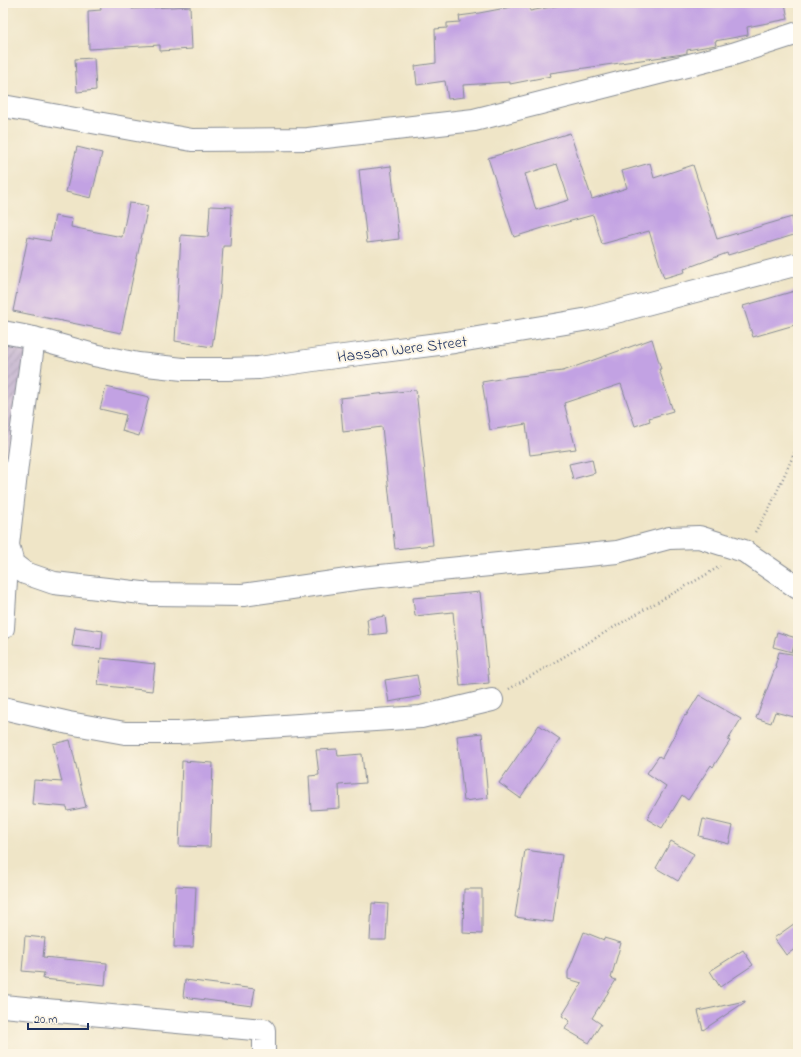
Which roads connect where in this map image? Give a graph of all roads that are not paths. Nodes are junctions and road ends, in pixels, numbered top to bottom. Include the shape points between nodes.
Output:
1 (798, 33) edge
2 (3, 106) edge
3 (798, 264) edge
4 (3, 332) edge
5 (34, 338) junction
6 (8, 545) junction
7 (798, 588) edge
8 (3, 628) edge
9 (492, 700) road end
10 (3, 708) edge
11 (3, 1006) edge
12 (264, 1054) edge

1 - 2 street via 733,54 474,120 308,139 192,140
3 - 5 street, Hassan Were Street via 589,319 454,342 259,368 183,369 138,364
4 - 5 street, Hassan Were Street
5 - 6 street
6 - 7 street via 13,564 25,573 54,583 151,594 243,595 360,578 617,552 669,538 699,537 744,551
6 - 8 street
9 - 10 street via 421,717 178,733 125,733
11 - 12 street via 264,1030

